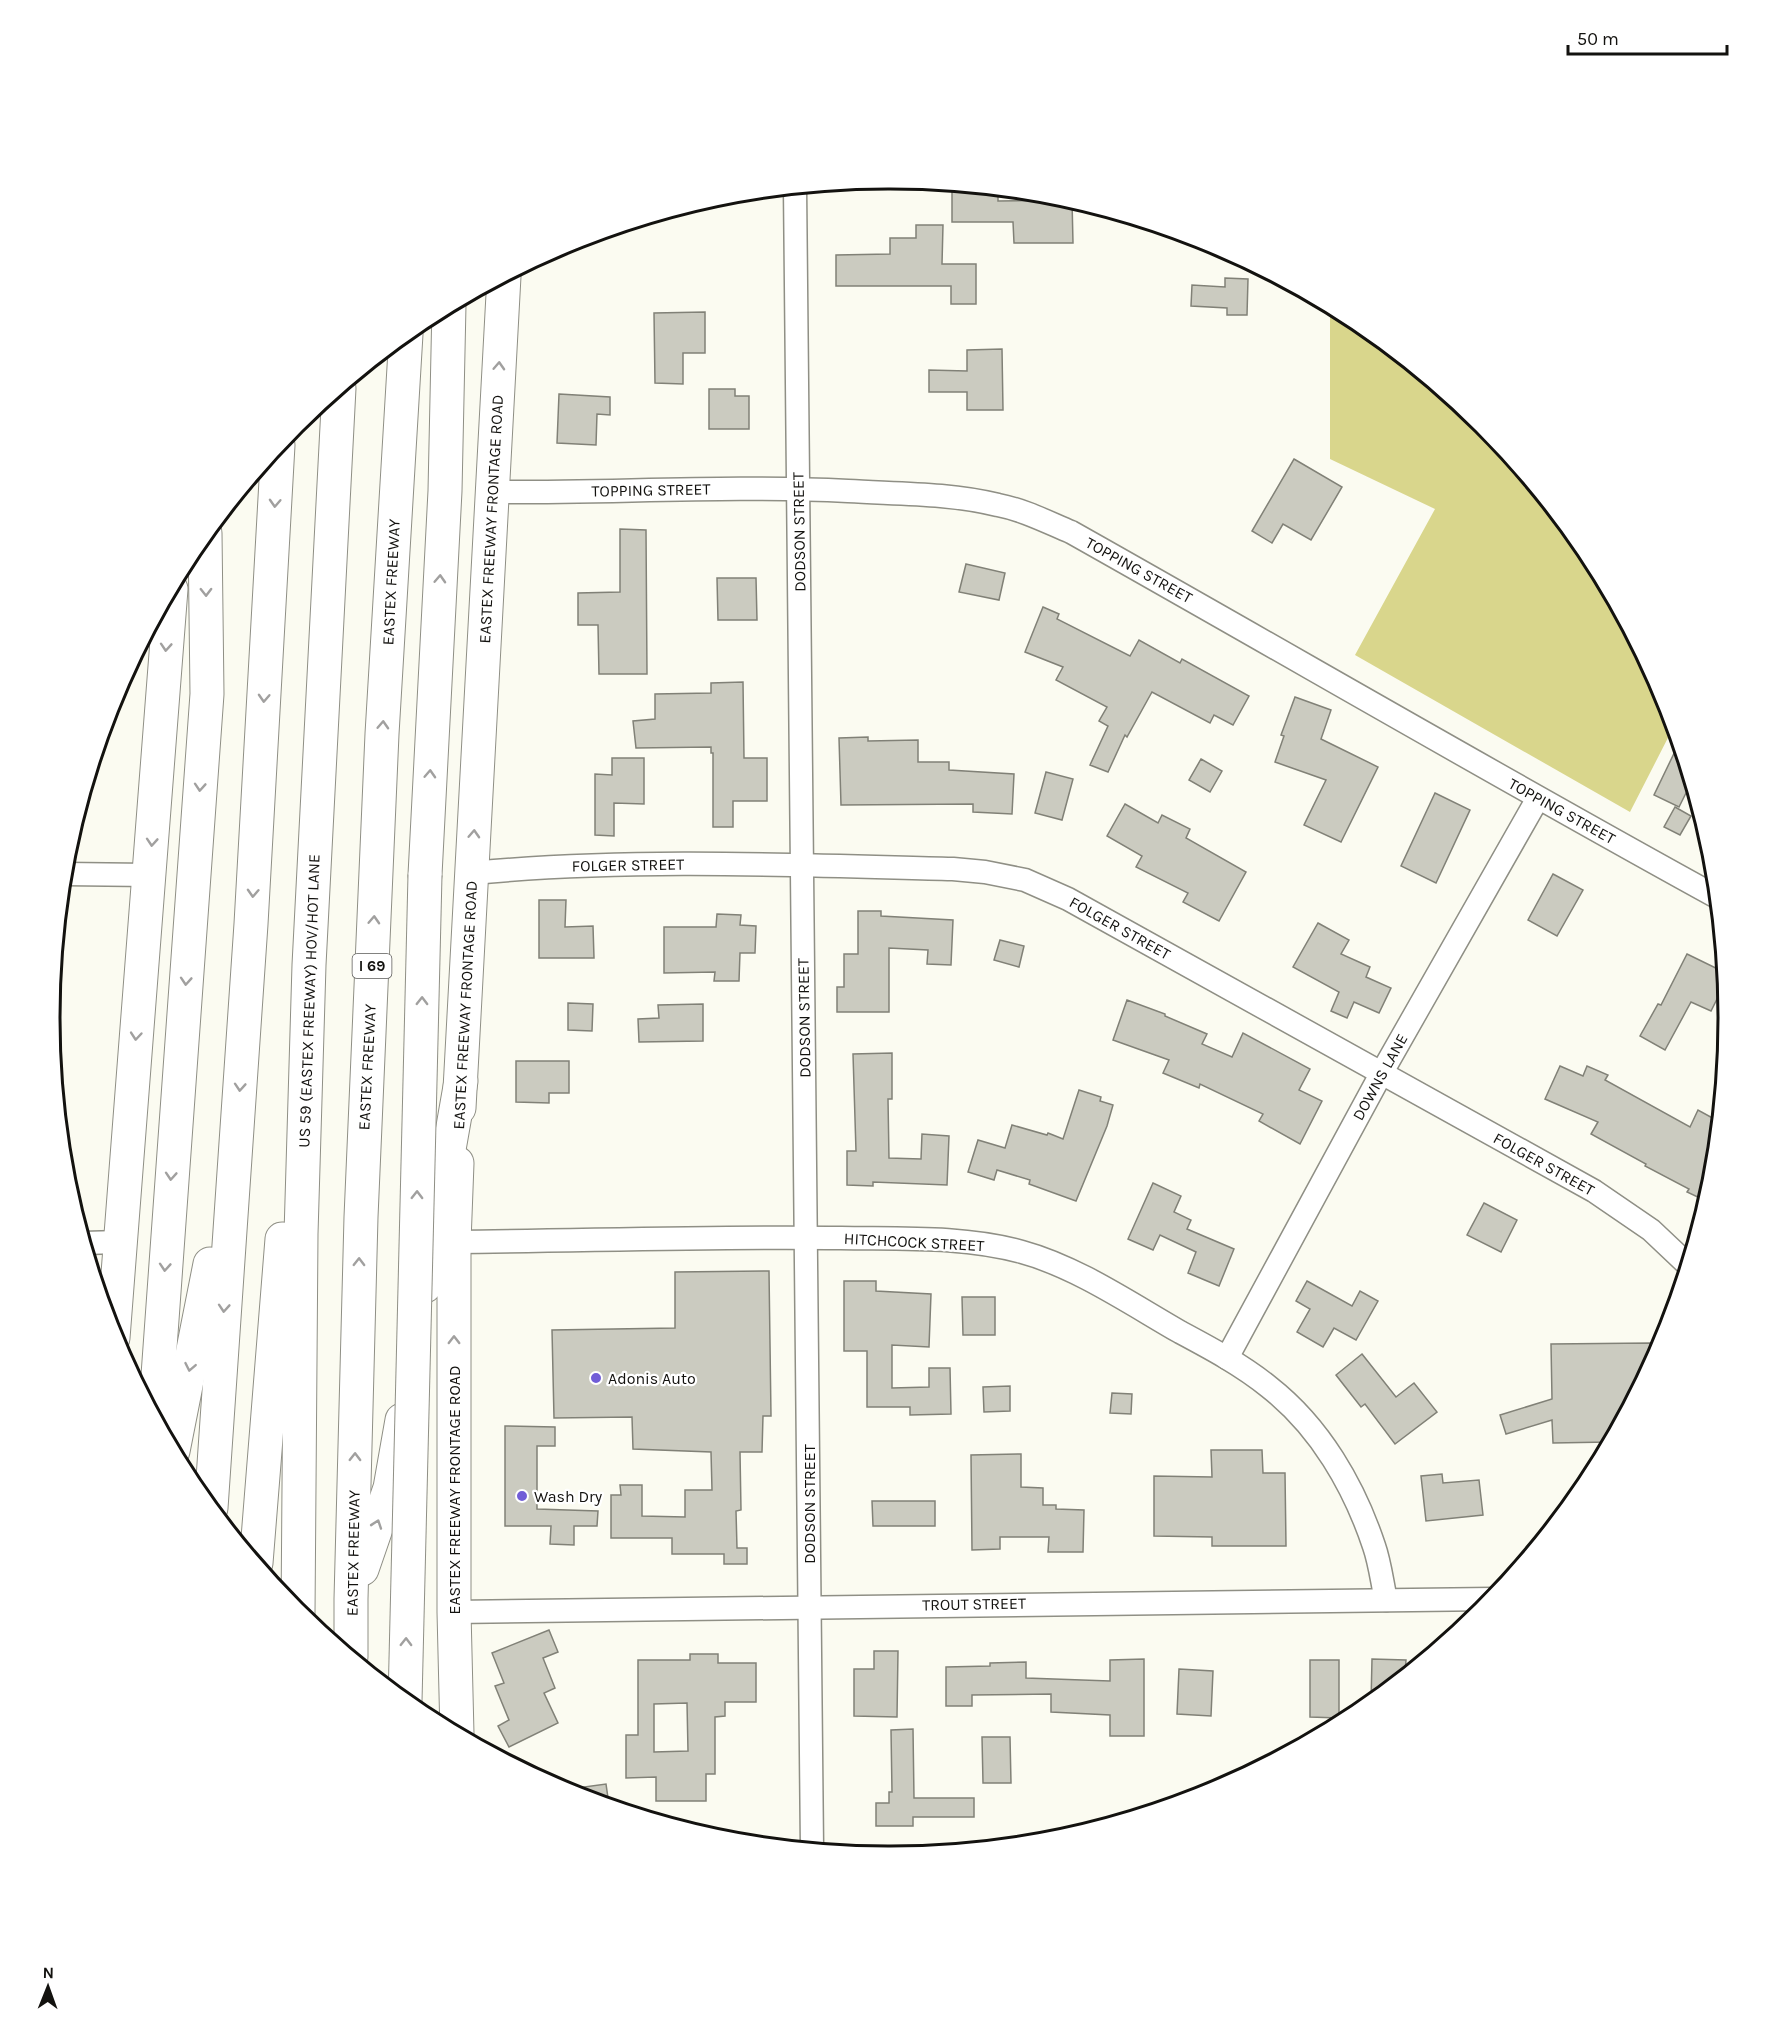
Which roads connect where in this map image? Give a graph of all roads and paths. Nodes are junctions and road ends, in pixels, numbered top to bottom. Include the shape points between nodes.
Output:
1 (795, 194) edge
2 (504, 284) edge
3 (449, 316) edge
4 (405, 345) edge
5 (339, 397) edge
6 (277, 459) edge
7 (798, 489) junction
8 (492, 492) junction
9 (206, 548) edge
10 (170, 605) edge
11 (1538, 798) junction
12 (803, 866) junction
13 (472, 873) junction
14 (73, 874) edge
15 (150, 875) junction
16 (1708, 892) edge
17 (309, 965) junction
18 (1381, 1074) junction
19 (460, 1081) junction
20 (237, 1124) junction
21 (301, 1234) junction
22 (807, 1238) junction
23 (119, 1242) junction
24 (454, 1242) junction
25 (91, 1243) edge
26 (1682, 1259) edge
27 (277, 1299) junction
28 (115, 1312) edge
29 (1227, 1358) junction
30 (156, 1404) edge
31 (175, 1439) edge
32 (212, 1495) edge
33 (257, 1553) edge
34 (272, 1571) edge
35 (286, 1585) edge
36 (298, 1599) edge
37 (351, 1599) junction
38 (1480, 1599) edge
39 (1386, 1600) junction
40 (809, 1606) junction
41 (454, 1612) junction
42 (351, 1648) edge
43 (405, 1690) edge
44 (457, 1725) edge
45 (812, 1842) edge

1 - 7 street, DODSON STREET
8 -> 2 main road, EASTEX FREEWAY FRONTAGE ROAD
43 -> 3 main road, bridge via 425,874 445,491
37 -> 4 main road, EASTEX FREEWAY / I 69 via 361,1205 382,734
5 - 17 main road, US 59 (EASTEX FREEWAY) HOV/HOT LANE
6 -> 20 main road
7 - 8 street, TOPPING STREET
7 - 11 street, TOPPING STREET via 961,498 1036,516 1333,679
7 - 12 street, DODSON STREET
13 -> 8 main road, EASTEX FREEWAY FRONTAGE ROAD
9 -> 30 main road via 207,694
10 -> 15 main road
11 - 16 street, TOPPING STREET
11 - 18 street, DOWNS LANE
12 - 13 street, FOLGER STREET via 628,863
12 - 18 street, FOLGER STREET via 953,868 1025,880 1068,898
12 - 22 street, DODSON STREET
13 - 19 main road, EASTEX FREEWAY FRONTAGE ROAD
14 - 15 street
15 -> 23 main road
17 - 21 main road, US 59 (EASTEX FREEWAY) HOV/HOT LANE
17 - 27 main road
18 - 26 street, FOLGER STREET via 1593,1191 1651,1230
18 - 29 street, DOWNS LANE
19 - 24 main road, EASTEX FREEWAY FRONTAGE ROAD
37 -> 19 main road via 390,1488
20 -> 31 main road
20 -> 32 main road
21 - 35 main road
21 - 36 main road, US 59 (EASTEX FREEWAY) HOV/HOT LANE
22 - 24 street, HITCHCOCK STREET
22 - 29 street, HITCHCOCK STREET via 938,1240 1023,1252 1085,1278
22 - 40 street, DODSON STREET
23 - 25 street
23 - 28 main road
41 -> 24 main road, EASTEX FREEWAY FRONTAGE ROAD
27 - 33 main road
27 - 34 main road
29 - 39 street, HITCHCOCK STREET via 1269,1387 1297,1413 1346,1478 1375,1547
37 - 42 main road, EASTEX FREEWAY / I 69
38 - 39 street, TROUT STREET
39 - 40 street, TROUT STREET
40 - 41 street, TROUT STREET
40 - 45 street, DODSON STREET
41 - 44 main road, EASTEX FREEWAY FRONTAGE ROAD

